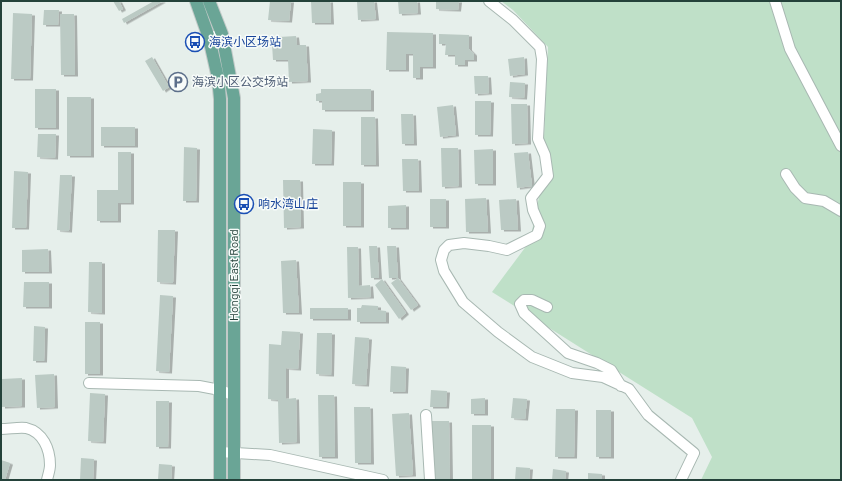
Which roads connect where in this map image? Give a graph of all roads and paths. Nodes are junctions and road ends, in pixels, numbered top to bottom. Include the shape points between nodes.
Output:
1 (196, 1) edge
2 (209, 1) edge
3 (489, 1) edge
4 (775, 1) edge
5 (222, 34) junction
6 (205, 39) junction
7 (841, 146) edge
8 (786, 174) dead end
9 (841, 211) edge
10 (547, 307) dead end
11 (89, 383) dead end
12 (621, 386) junction
13 (220, 390) junction
14 (233, 395) junction
15 (426, 415) dead end
16 (1, 429) edge
17 (220, 452) junction
18 (233, 452) junction
19 (47, 480) edge
20 (220, 480) edge
21 (234, 480) edge
22 (383, 480) edge
23 (430, 480) edge
24 (681, 480) edge

1 - 6 main road, Hongqi East Road
2 - 5 main road, Hongqi East Road
3 - 12 street via 540,46 542,59 538,139 545,155 548,176 531,198 540,226 537,235 507,250 464,243 449,245 444,250 441,260 444,270 463,302 532,357 572,373 603,377
4 - 7 street via 790,49
5 - 6 street
5 - 14 main road, Hongqi East Road via 234,98
6 - 13 main road, Hongqi East Road via 218,78 220,98
8 - 9 street via 805,198 824,201
10 - 12 street via 532,300 524,300 520,304 524,313 568,353 611,370
11 - 13 street via 199,386
12 - 24 street via 629,389 648,415 694,453
13 - 14 street
13 - 17 main road, Hongqi East Road
14 - 18 main road, Hongqi East Road
15 - 23 street
16 - 19 street via 26,428 39,434 48,452 50,465
17 - 18 street
17 - 20 main road, Hongqi East Road
18 - 21 main road, Hongqi East Road
18 - 22 street via 270,455

